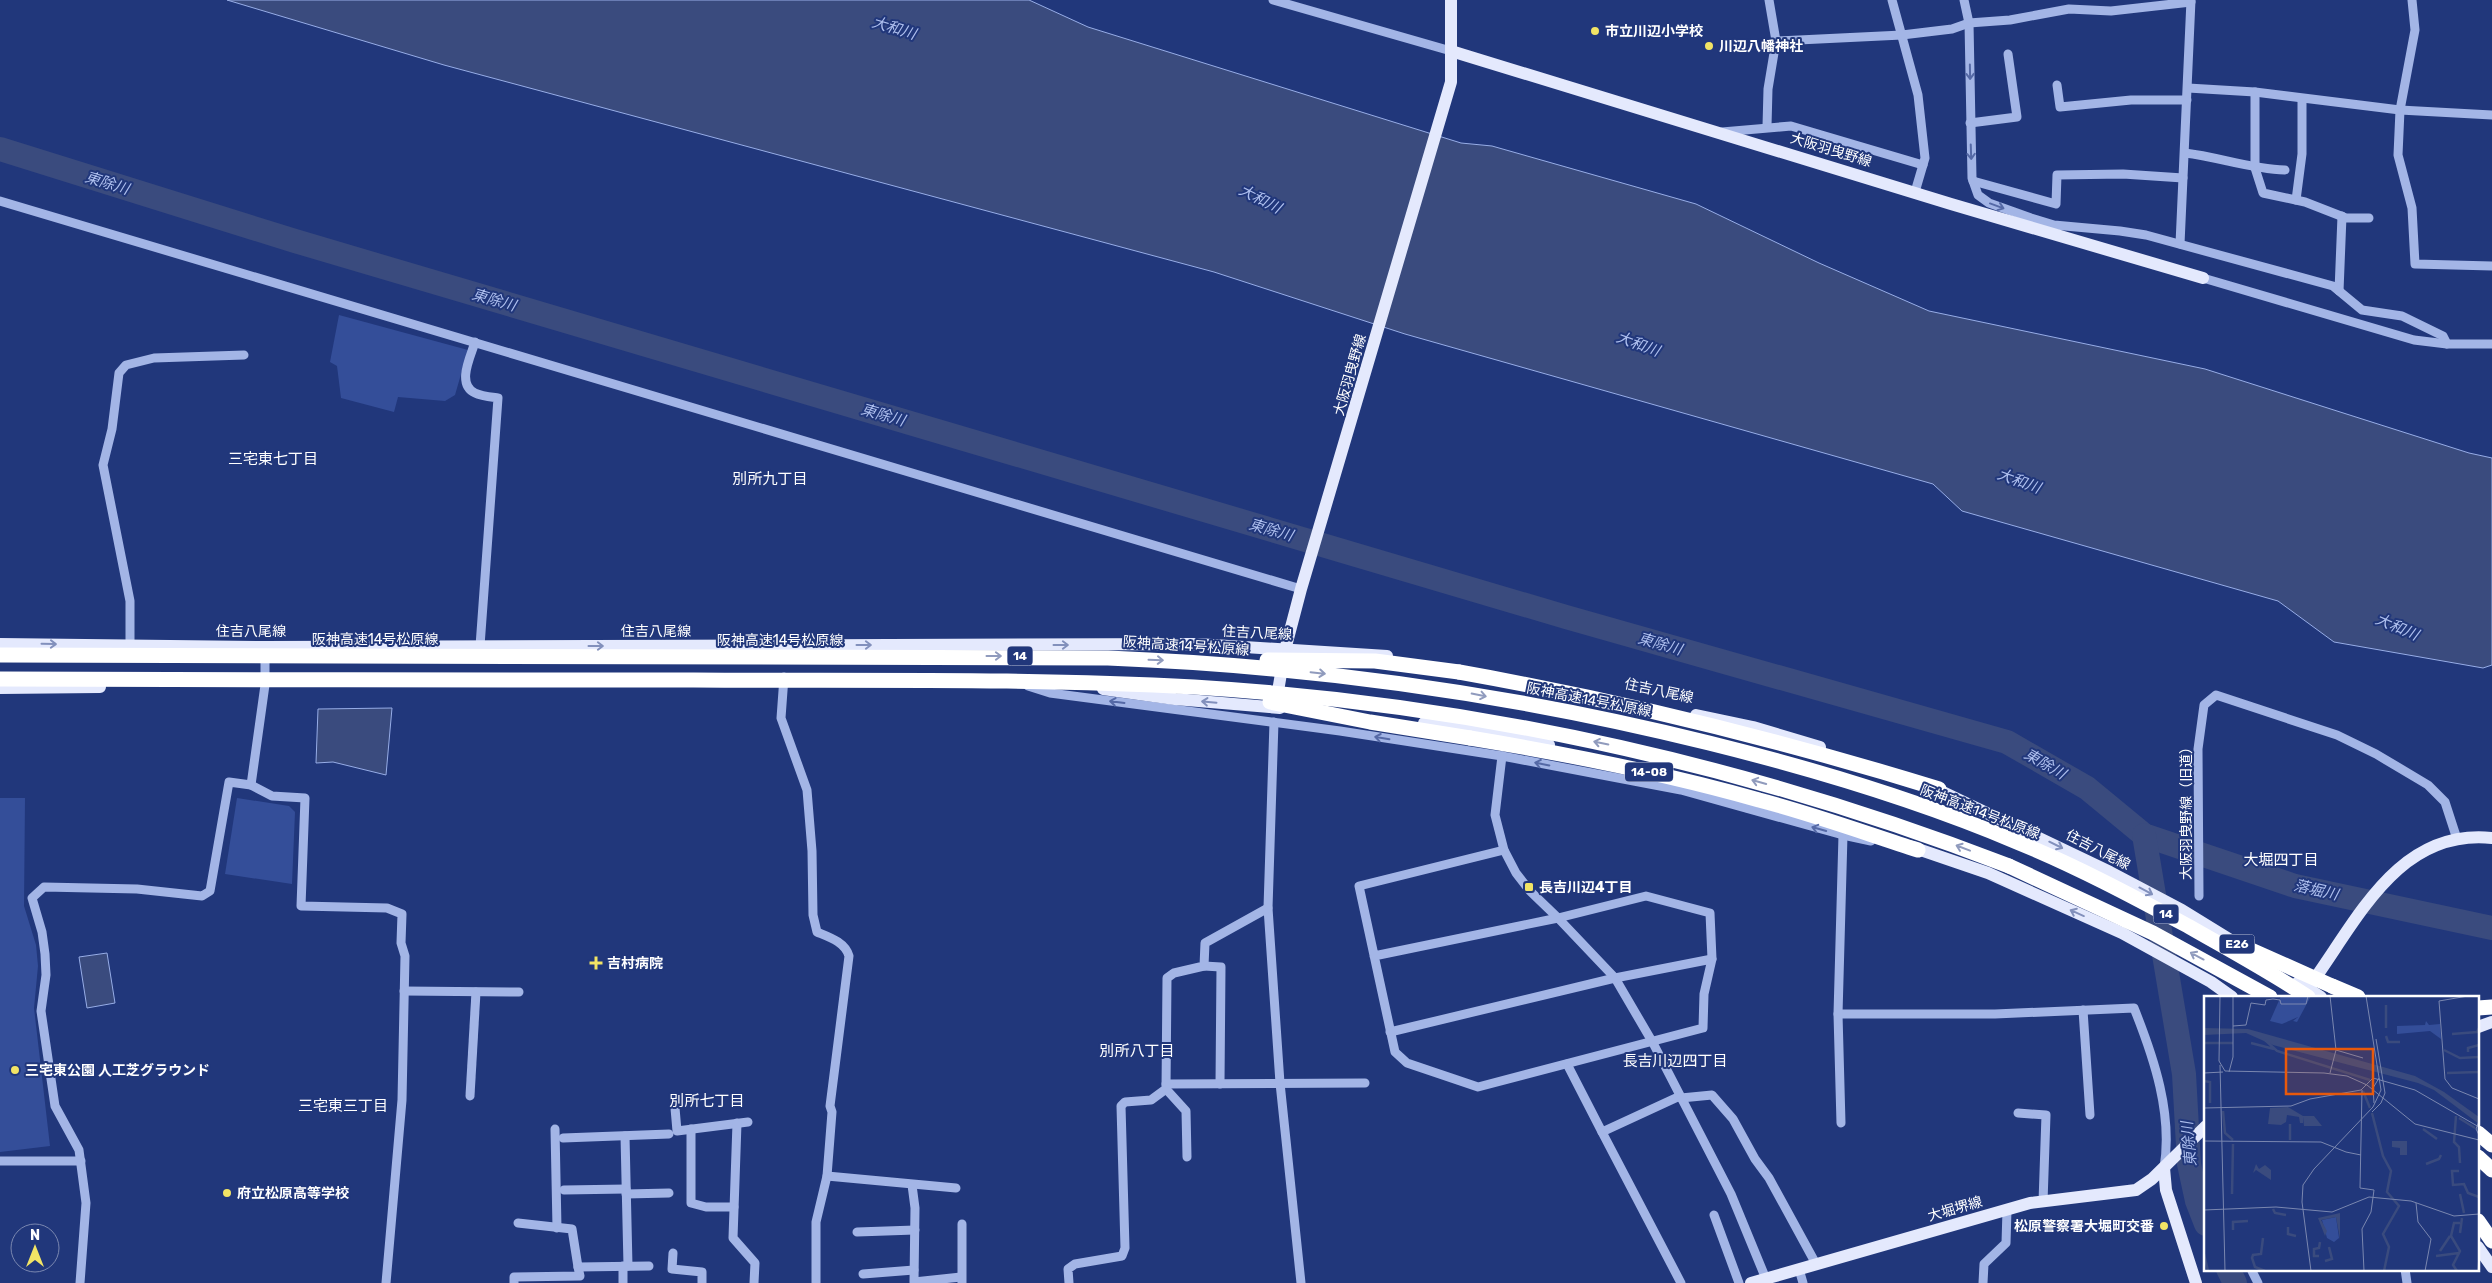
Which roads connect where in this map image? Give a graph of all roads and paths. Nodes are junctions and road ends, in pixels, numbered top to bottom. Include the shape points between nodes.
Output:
1 (1273, 0) edge
2 (1450, 0) edge
3 (1769, 0) edge
4 (1892, 0) edge
5 (1964, 0) edge
6 (2412, 0) edge
7 (2191, 1) edge
8 (1969, 23) junction
9 (1902, 35) junction
10 (1776, 41) junction
11 (1451, 51) junction
12 (2008, 54) dead end
13 (2057, 85) dead end
14 (2188, 88) junction
15 (2256, 92) junction
16 (2302, 99) junction
17 (2187, 100) junction
18 (2400, 110) junction
19 (2492, 115) edge
20 (1970, 123) junction
21 (1767, 126) junction
22 (1720, 132) junction
23 (2185, 154) junction
24 (1923, 165) junction
25 (2255, 168) junction
26 (2285, 170) dead end
27 (2183, 178) junction
28 (1973, 181) junction
29 (1915, 192) junction
30 (2296, 200) junction
31 (0, 201) edge
32 (2342, 216) junction
33 (2031, 218) junction
34 (2369, 218) dead end
35 (2017, 224) junction
36 (2180, 244) junction
37 (2492, 266) edge
38 (2203, 278) joint
39 (2339, 291) junction
40 (475, 342) junction
41 (2447, 344) junction
42 (2492, 344) edge
43 (244, 355) dead end
44 (1302, 586) junction
45 (0, 644) edge
46 (130, 645) junction
47 (480, 646) junction
48 (265, 647) junction
49 (1285, 650) junction
50 (0, 655) edge
51 (1201, 661) junction
52 (785, 673) junction
53 (992, 674) junction
54 (0, 679) edge
55 (265, 685) junction
56 (0, 688) edge
57 (1198, 688) junction
58 (1275, 708) junction
59 (1274, 722) junction
60 (1502, 756) junction
61 (251, 785) junction
62 (1939, 789) junction
63 (1843, 836) junction
64 (2492, 838) edge
65 (2457, 839) junction
66 (1504, 850) junction
67 (1918, 850) junction
68 (2199, 896) dead end
69 (2143, 902) junction
70 (1268, 908) junction
71 (1558, 918) junction
72 (1374, 956) junction
73 (1712, 959) junction
74 (1204, 966) junction
75 (2215, 966) junction
76 (1615, 978) junction
77 (404, 991) junction
78 (476, 992) junction
79 (520, 992) dead end
80 (2306, 994) edge
81 (2230, 996) edge
82 (2257, 996) edge
83 (2268, 996) edge
84 (2356, 996) edge
85 (2083, 1010) junction
86 (1838, 1014) junction
87 (2492, 1022) edge
88 (2480, 1026) edge
89 (1390, 1032) junction
90 (1653, 1043) junction
91 (1567, 1064) junction
92 (1280, 1083) junction
93 (1365, 1083) dead end
94 (1220, 1084) junction
95 (1166, 1086) junction
96 (470, 1096) dead end
97 (1680, 1097) junction
98 (675, 1108) dead end
99 (2018, 1113) dead end
100 (2090, 1115) dead end
101 (748, 1122) dead end
102 (737, 1123) junction
103 (1841, 1123) dead end
104 (2204, 1128) edge
105 (555, 1129) dead end
106 (691, 1129) junction
107 (1602, 1132) junction
108 (669, 1134) dead end
109 (2480, 1135) edge
110 (625, 1136) junction
111 (563, 1138) dead end
112 (2492, 1146) edge
113 (1187, 1157) dead end
114 (2480, 1159) edge
115 (0, 1161) edge
116 (81, 1161) junction
117 (2167, 1164) junction
118 (2492, 1170) edge
119 (827, 1176) junction
120 (912, 1185) junction
121 (956, 1188) dead end
122 (564, 1190) dead end
123 (626, 1191) junction
124 (669, 1193) dead end
125 (2043, 1202) junction
126 (734, 1207) junction
127 (2007, 1210) junction
128 (1714, 1215) dead end
129 (2480, 1217) edge
130 (518, 1223) dead end
131 (962, 1224) dead end
132 (2480, 1224) edge
133 (556, 1228) junction
134 (914, 1230) junction
135 (857, 1232) dead end
136 (2492, 1232) edge
137 (2492, 1241) edge
138 (2480, 1250) edge
139 (673, 1253) dead end
140 (1816, 1264) junction
141 (626, 1266) junction
142 (649, 1266) dead end
143 (2492, 1267) edge
144 (1799, 1269) junction
145 (914, 1270) junction
146 (2251, 1270) edge
147 (2405, 1270) edge
148 (863, 1274) dead end
149 (580, 1275) edge
150 (1766, 1279) junction
151 (962, 1280) edge
152 (80, 1283) edge
153 (386, 1283) edge
154 (514, 1283) edge
155 (623, 1283) edge
156 (702, 1283) edge
157 (754, 1283) edge
158 (816, 1283) edge
159 (1069, 1283) edge
160 (1301, 1283) edge
161 (1681, 1283) edge
162 (1739, 1283) edge
163 (1751, 1283) edge
164 (1803, 1283) edge
165 (1984, 1283) edge
166 (2196, 1283) edge
167 (2258, 1283) edge
168 (2407, 1283) edge

1 - 11 street
2 - 11 main road, 大阪羽曳野線
3 - 10 street
4 - 9 street
5 - 8 street
6 - 18 street via 2416,30
7 - 8 street via 2111,11 2070,8 2010,20
7 - 14 street
8 - 9 street via 1952,29
8 -> 20 street
9 - 10 street
9 - 24 street via 1918,95
10 - 21 street via 1768,89
11 - 22 main road, 大阪羽曳野線
11 - 44 main road, 大阪羽曳野線 via 1451,82
12 - 20 street via 2017,117
13 - 17 street via 2060,107 2131,100
14 - 15 street
14 - 17 street
15 - 16 street
15 - 25 street
16 - 18 street
16 - 30 street via 2302,154
17 - 23 street
18 - 19 street
18 - 37 street via 2398,155 2412,208 2415,264
20 -> 28 street
21 - 22 street
21 - 24 street via 1791,126
22 - 29 main road, 大阪羽曳野線
23 - 25 street via 2211,156
23 - 27 street
24 - 29 street
25 - 26 street
25 - 30 street via 2263,193
27 - 28 street via 2057,174 2056,204
27 - 36 street
28 -> 33 street via 1978,195 1989,204
29 - 35 main road, 大阪羽曳野線
30 - 32 street
31 - 40 street
32 - 34 street
32 - 39 street
33 - 35 street
33 - 36 street via 2054,225 2120,231
35 - 38 main road, 大阪羽曳野線
36 - 39 street via 2334,286
38 - 41 street via 2414,340
39 - 41 street via 2362,310 2402,316 2443,336
40 - 44 street
40 - 47 street via 464,378 474,393 498,398
41 - 42 street
43 - 46 street via 154,358 126,365 118,373 112,429 102,465 130,601
44 - 49 main road, 大阪羽曳野線
45 -> 46 main road, 住吉八尾線
46 - 48 main road, 住吉八尾線
47 - 48 main road, 住吉八尾線
47 -> 49 main road, 住吉八尾線 via 1197,644
48 - 55 street
49 - 58 main road, 大阪羽曳野線
49 - 62 main road, 住吉八尾線 via 1368,653 1472,668 1753,727 1866,760
50 -> 51 highway, 阪神高速14号松原線 / 14, bridge via 1009,656
51 - 62 highway, bridge via 1375,661 1459,672 1714,725
51 -> 69 highway, 阪神高速14号松原線 / 14, bridge via 1382,680 1470,693 1658,730 1756,755 1936,810 2018,842
52 - 53 main road
52 - 55 main road
52 - 119 street via 781,718 807,790 813,915 817,932 838,941 847,949 849,956 830,1106
58 -> 53 main road via 1175,699
59 -> 53 street via 1050,693
54 - 57 highway, 14, bridge via 1006,681
55 - 56 main road
55 - 61 street
57 - 67 highway, 14-08, bridge via 1370,722 1575,756 1680,779
75 -> 57 highway, 14, bridge via 2083,899 2008,866 1851,808 1753,780 1657,755 1464,718 1293,696
58 - 67 main road via 1351,712 1506,736 1691,774 1844,817
60 -> 59 street
59 - 70 street
63 -> 60 street via 1681,790
60 - 66 street via 1495,815
61 - 77 street via 272,796 304,798 302,906 387,908 402,914
61 - 116 street via 229,782 210,891 202,896 137,889 44,887 32,898 45,954 41,1011 55,1106 79,1150
62 -> 80 main road, 住吉八尾線 via 2182,910
63 - 67 street
63 - 86 street
64 - 65 main road
65 - 68 street, 大阪羽曳野線（旧道） via 2445,802 2428,785 2376,754 2336,735 2216,696 2204,705 2198,749
65 - 80 main road via 2419,853 2384,882
66 - 71 street via 1530,891
66 - 72 street via 1359,886
81 -> 67 main road via 2122,934 1988,873
69 - 80 highway, 阪神高速14号松原線 / 14, bridge
69 - 84 highway, E26, bridge
70 - 74 street via 1205,943
70 - 92 street
71 - 72 street
71 - 73 street via 1646,896 1710,913
71 - 76 street
72 - 89 street
73 - 76 street
73 - 90 street via 1704,994 1703,1028
74 - 94 street via 1221,967
74 - 95 street via 1166,978
75 - 82 highway, 14
75 - 83 highway, 14
76 - 89 street
76 - 90 street
77 - 78 street
77 - 153 street via 402,1100
78 - 79 street
78 - 96 street
85 - 86 street via 1995,1014
85 - 100 street
85 - 117 street via 2134,1008 2152,1054 2162,1100
86 - 103 street
87 - 88 main road
89 - 91 street via 1395,1052 1407,1063 1478,1087
90 - 91 street
90 - 97 street
91 - 107 street
92 - 93 street
92 - 94 street
92 - 160 street
94 - 95 street
95 - 113 street via 1186,1111
95 - 159 street via 1151,1100 1125,1102 1121,1106 1125,1248 1122,1256 1075,1264 1068,1269
97 - 107 street
97 - 140 street via 1712,1094 1733,1119 1787,1207
97 - 150 street via 1731,1194
98 - 106 street via 678,1131
99 - 125 street via 2046,1114
101 - 102 street
102 - 106 street
102 - 126 street
104 - 117 main road, 大堀堺線
105 - 133 street
106 - 126 street via 691,1203 706,1207
107 - 161 street
108 - 110 street
109 - 112 highway
110 - 111 street
110 - 123 street
114 - 118 highway
115 - 116 street
116 - 152 street via 86,1202
117 - 125 main road, 大堀堺線 via 2136,1190
117 - 166 main road via 2166,1190
119 - 120 street
119 - 158 street via 816,1222
120 - 121 street
120 - 134 street
122 - 123 street
123 - 124 street
123 - 141 street
125 - 127 main road, 大堀堺線
126 - 157 street via 733,1238 755,1262
127 - 140 main road, 大堀堺線
127 - 165 street via 2006,1242 1984,1264
128 - 162 street
129 - 136 highway
130 - 133 street
131 - 151 street
132 - 137 highway
133 - 149 street via 572,1229
134 - 135 street
134 - 145 street
138 - 143 main road
139 - 156 street via 672,1269 702,1272
140 - 144 main road, 大堀堺線
141 - 142 street
141 - 149 street
141 - 155 street
144 - 150 main road, 大堀堺線
144 - 164 street
145 - 148 street
145 - 151 street via 914,1282
146 - 167 street
147 - 168 street
149 - 154 street via 514,1277
150 - 163 main road, 大堀堺線

